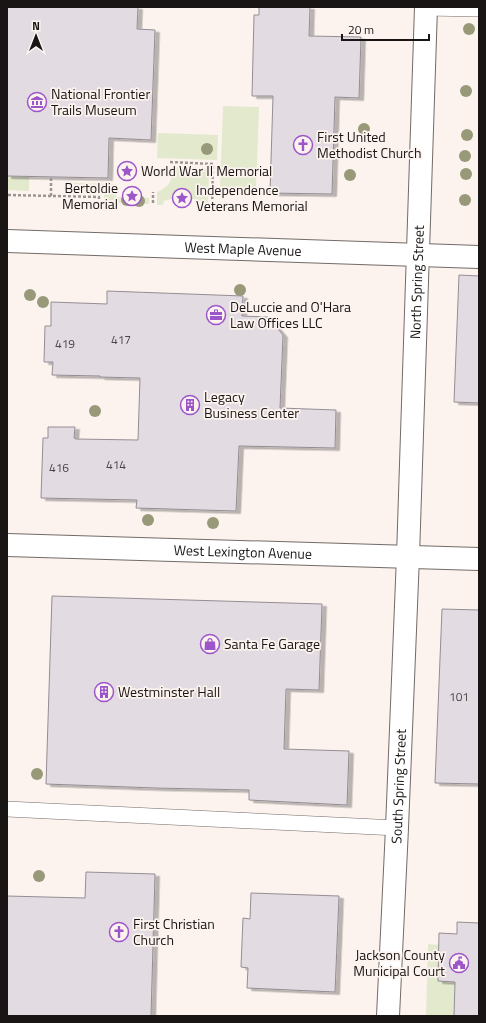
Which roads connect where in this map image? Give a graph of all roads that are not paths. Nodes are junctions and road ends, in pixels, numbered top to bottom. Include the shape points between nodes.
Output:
1 (426, 7) edge
2 (479, 9) edge
3 (7, 241) edge
4 (418, 254) junction
5 (479, 257) edge
6 (7, 545) edge
7 (408, 556) junction
8 (479, 559) edge
9 (7, 809) edge
10 (397, 828) junction
11 (388, 1016) edge

1 - 2 lane
1 - 4 street, North Spring Street
3 - 4 street, West Maple Avenue
4 - 5 street, West Maple Avenue
4 - 7 street, North Spring Street
6 - 7 street, West Lexington Avenue
7 - 8 street, West Lexington Avenue
7 - 10 street, South Spring Street
9 - 10 lane
10 - 11 street, South Spring Street

